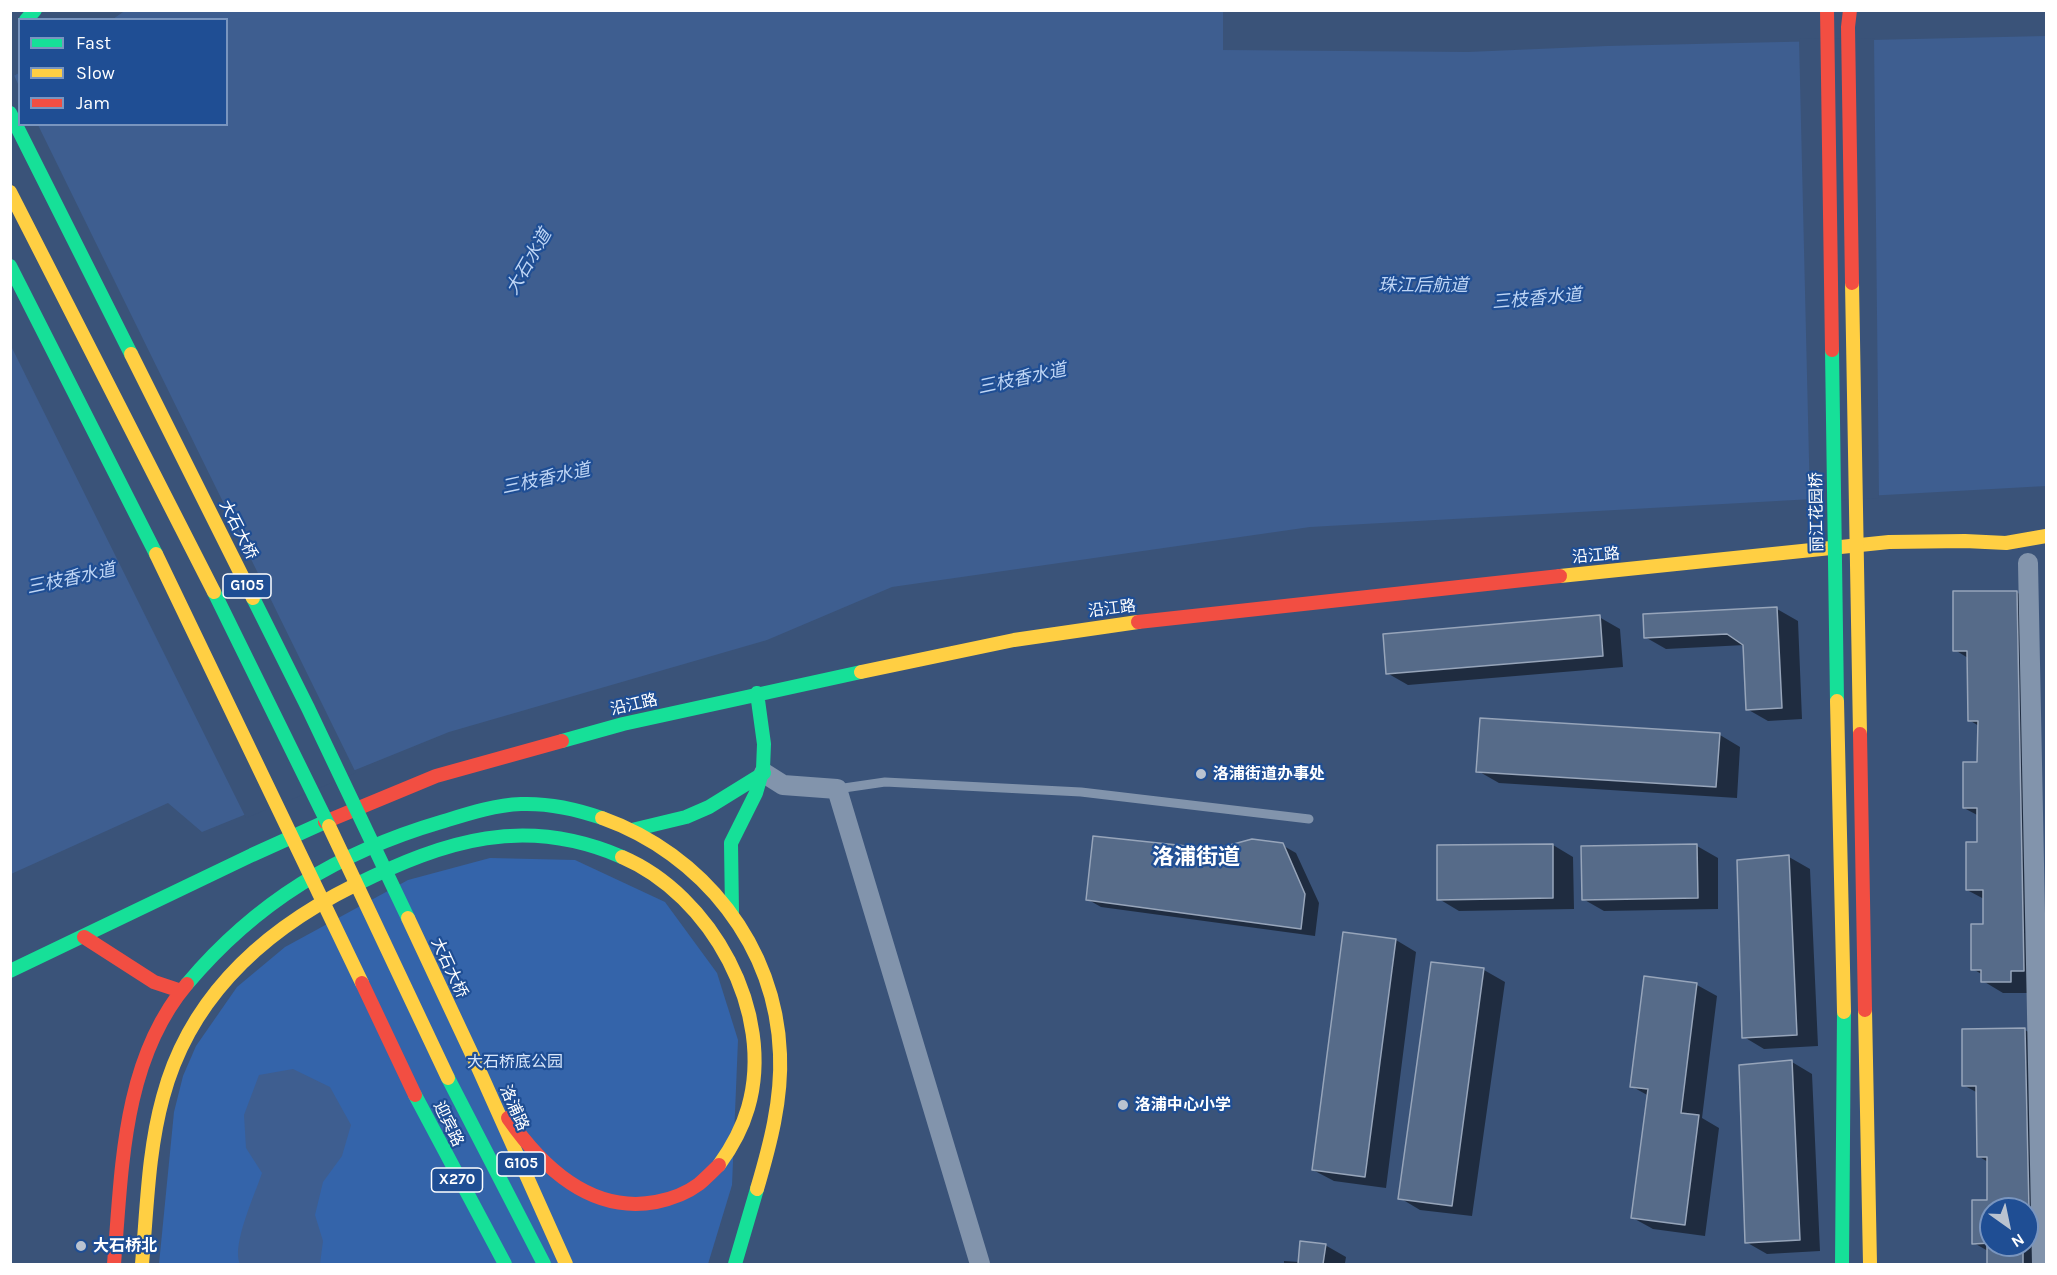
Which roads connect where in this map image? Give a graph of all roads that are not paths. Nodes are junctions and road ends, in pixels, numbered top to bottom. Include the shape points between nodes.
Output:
1 (1827, 10) edge
2 (1850, 10) edge
3 (10, 113) edge
4 (10, 192) edge
5 (10, 266) edge
6 (2046, 536) edge
7 (2006, 543) junction
8 (2032, 558) joint
9 (757, 693) junction
10 (2040, 772) edge
11 (764, 773) junction
12 (837, 789) junction
13 (1309, 819) dead end
14 (632, 830) junction
15 (732, 912) junction
16 (84, 937) junction
17 (10, 971) edge
18 (182, 991) junction
19 (476, 1063) junction
20 (415, 1095) junction
21 (114, 1264) edge
22 (142, 1264) edge
23 (500, 1264) edge
24 (506, 1264) edge
25 (544, 1264) edge
26 (566, 1264) edge
27 (735, 1264) edge
28 (981, 1264) edge
29 (1842, 1264) edge
30 (1870, 1264) edge
31 (2042, 1264) edge

1 - 29 main road, 丽江花园桥, bridge via 1844,1012
2 - 30 main road, bridge
3 - 19 main road, 大石大桥 / G105, bridge via 308,708
4 - 25 main road, G105, bridge via 103,370 362,892 448,1077
5 - 20 main road, bridge via 90,421
6 - 7 main road
7 - 8 main road
7 - 9 main road, 沿江路 via 1889,542 1107,625 952,651
8 - 10 street
9 - 11 main road via 765,737
9 - 16 main road, 沿江路 via 623,724 436,776 252,855
10 - 31 street
11 - 12 street via 783,785
11 - 14 main road via 686,817
11 - 15 main road via 731,843
12 - 13 lane via 885,782 1081,792
12 - 28 street
14 - 15 main road via 690,866
14 - 18 main road via 590,814 522,804 487,809 409,832 326,870 268,905 228,938
15 - 27 main road via 769,987 780,1060 771,1134
16 - 17 main road, 沿江路
16 - 18 main road via 154,982
18 - 21 main road via 156,1033 136,1083 127,1132
19 - 22 main road via 514,1126 556,1173 593,1195 632,1204 675,1198 720,1166 742,1130 754,1071 750,1023 729,962 704,920 658,876 598,845 543,834 490,836 434,851 366,880 287,926 242,961 204,1006 184,1040 162,1093
19 - 26 main road, 洛浦路 / G105
20 - 23 main road, 迎宾路 / X270
20 - 24 main road

